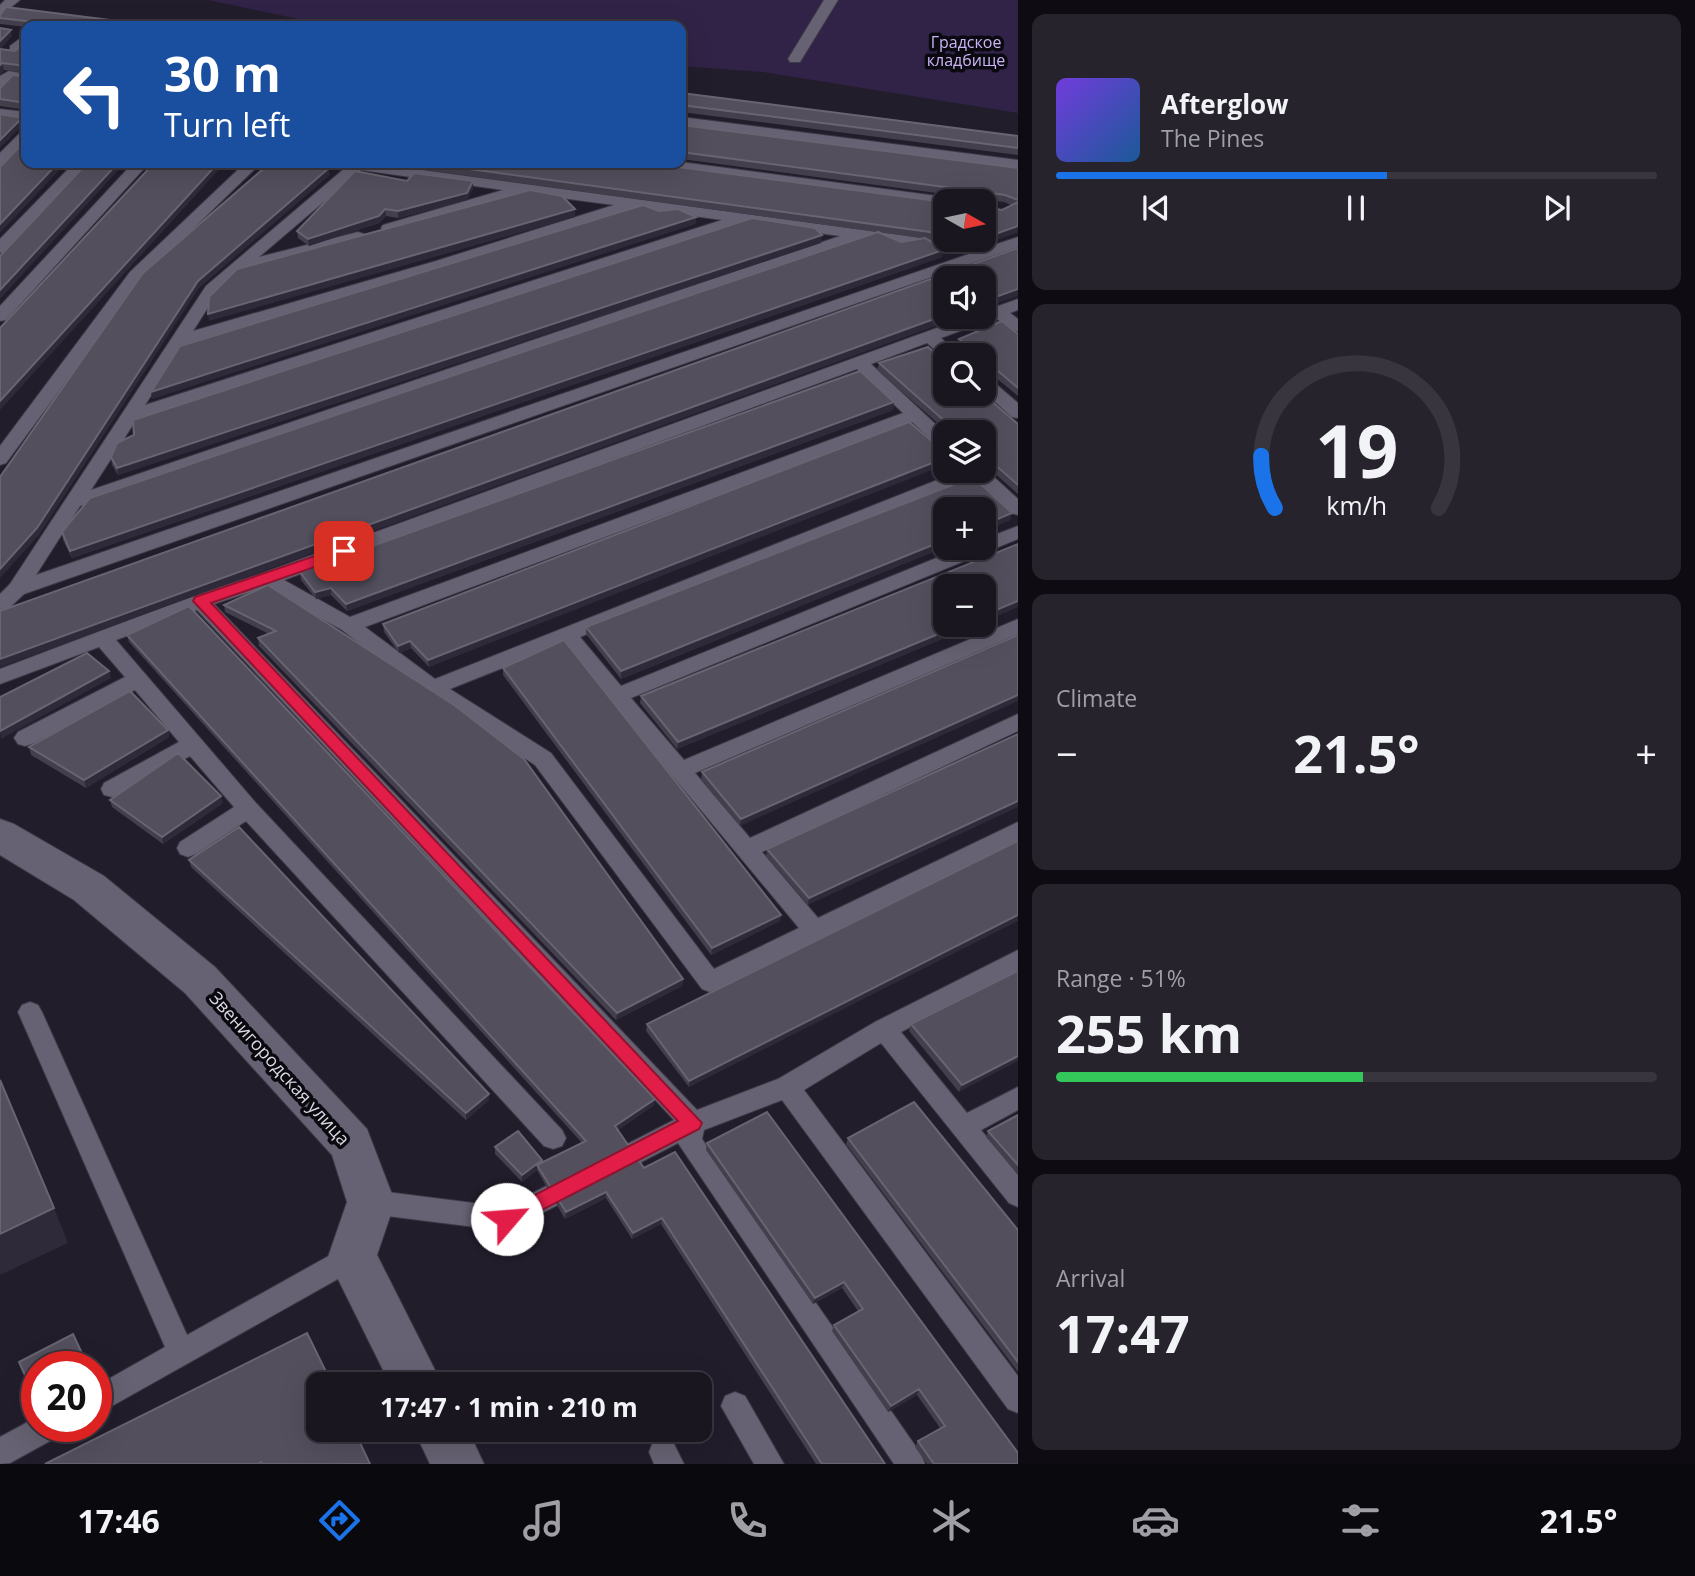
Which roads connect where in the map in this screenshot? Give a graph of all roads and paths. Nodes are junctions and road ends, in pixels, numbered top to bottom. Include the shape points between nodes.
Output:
1 (13, 0) edge
2 (831, 0) edge
3 (0, 12) edge
4 (21, 43) edge
5 (15, 49) edge
6 (795, 59) dead end
7 (21, 77) edge
8 (0, 83) edge
9 (0, 113) edge
10 (21, 115) edge
11 (686, 122) edge
12 (21, 140) edge
13 (0, 161) edge
14 (1018, 165) edge
15 (686, 167) edge
16 (77, 168) edge
17 (136, 168) edge
18 (248, 168) edge
19 (355, 168) edge
20 (380, 168) edge
21 (524, 188) junction
22 (933, 200) edge
23 (635, 203) junction
24 (742, 218) junction
25 (862, 234) junction
26 (1018, 242) edge
27 (933, 244) edge
28 (0, 248) edge
29 (996, 250) edge
30 (989, 252) edge
31 (238, 268) junction
32 (1018, 304) edge
33 (998, 312) junction
34 (0, 316) edge
35 (1018, 327) edge
36 (930, 337) junction
37 (180, 340) junction
38 (937, 343) edge
39 (859, 362) junction
40 (996, 394) edge
41 (1018, 413) edge
42 (914, 415) junction
43 (130, 416) junction
44 (933, 432) edge
45 (0, 458) edge
46 (946, 483) edge
47 (989, 483) edge
48 (74, 502) junction
49 (1018, 509) edge
50 (1018, 532) edge
51 (996, 541) edge
52 (949, 560) edge
53 (267, 579) junction
54 (17, 589) junction
55 (200, 601) junction
56 (0, 604) edge
57 (349, 625) junction
58 (1018, 626) edge
59 (565, 633) junction
60 (103, 638) junction
61 (0, 677) edge
62 (137, 680) junction
63 (433, 688) junction
64 (618, 695) junction
65 (1018, 722) edge
66 (25, 738) dead end
67 (194, 744) junction
68 (678, 771) junction
69 (112, 789) dead end
70 (248, 809) junction
71 (1018, 831) edge
72 (0, 835) edge
73 (188, 848) dead end
74 (745, 850) junction
75 (814, 930) junction
76 (1018, 960) edge
77 (30, 1012) dead end
78 (884, 1029) junction
79 (787, 1087) junction
80 (1018, 1098) edge
81 (693, 1123) junction
82 (963, 1127) junction
83 (553, 1138) dead end
84 (1018, 1195) edge
85 (371, 1202) junction
86 (352, 1257) junction
87 (182, 1354) junction
88 (411, 1372) edge
89 (112, 1392) edge
90 (1018, 1399) edge
91 (735, 1406) dead end
92 (21, 1441) edge
93 (446, 1442) edge
94 (0, 1453) edge
95 (458, 1464) edge
96 (770, 1464) edge
97 (911, 1464) edge

1 - 3 lane
2 - 6 lane
4 - 5 lane
7 - 8 lane via 9,75
9 - 10 lane
11 - 14 lane
12 - 13 lane
15 - 22 lane
16 - 28 lane
17 - 34 lane
18 - 45 lane via 136,275
19 - 31 lane
20 - 21 lane
21 - 23 lane
21 - 31 lane
23 - 24 lane
23 - 37 lane
24 - 25 lane
24 - 43 lane
25 - 27 lane
25 - 48 lane
26 - 29 lane
30 - 54 lane
31 - 37 lane via 212,289
32 - 33 lane
33 - 35 lane
33 - 36 lane
36 - 38 lane
36 - 39 lane
37 - 43 lane
39 - 42 lane
39 - 53 lane
40 - 41 lane
42 - 44 lane
42 - 57 lane
43 - 48 lane
46 - 59 lane
47 - 49 lane
48 - 54 lane
50 - 51 lane
52 - 64 lane
53 - 55 lane
53 - 57 lane
54 - 56 lane
55 - 60 lane
55 - 81 lane
57 - 63 lane
58 - 68 lane
59 - 63 lane
59 - 64 lane
60 - 61 lane
60 - 62 lane
62 - 66 lane
62 - 67 lane
63 - 75 lane via 543,760 710,982
64 - 68 lane
65 - 74 lane
67 - 69 lane
67 - 70 lane
68 - 74 lane
70 - 73 lane
70 - 83 lane
71 - 75 lane
72 - 85 street, Звенигородская улица via 89,888 200,980 351,1144
74 - 75 lane
76 - 78 lane
77 - 87 lane
78 - 79 lane
78 - 82 lane
79 - 81 lane
79 - 90 lane
80 - 82 lane
81 - 85 lane via 507,1219
81 - 97 lane via 689,1142
82 - 84 lane
85 - 86 street
86 - 87 lane
86 - 88 street
87 - 89 lane
91 - 96 lane
92 - 94 lane
93 - 95 street

